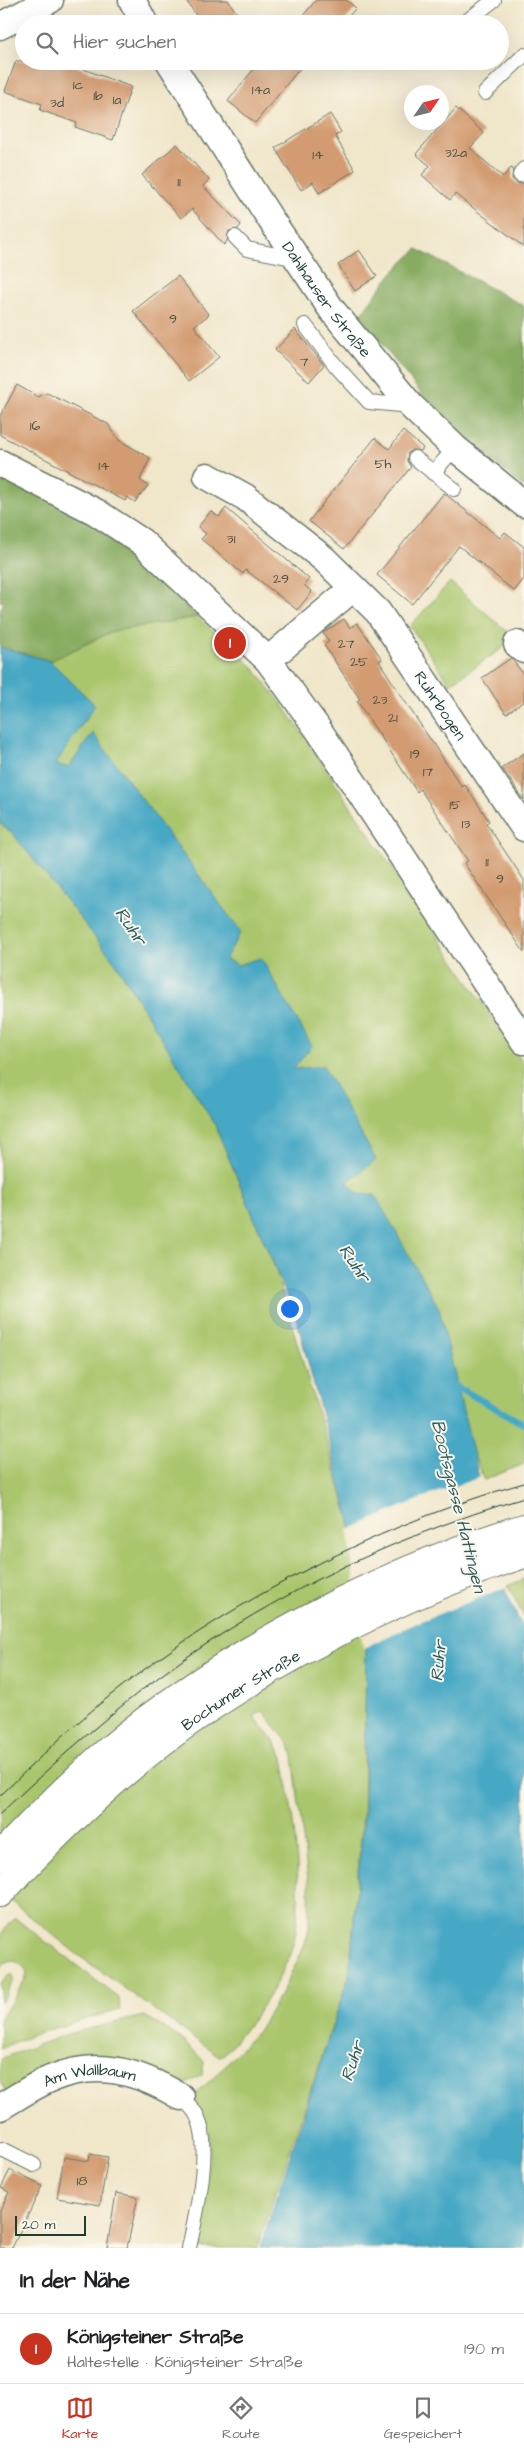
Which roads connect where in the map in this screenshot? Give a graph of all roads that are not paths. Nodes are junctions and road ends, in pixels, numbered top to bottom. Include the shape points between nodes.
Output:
1 (50, 0) edge
2 (132, 0) edge
3 (494, 0) edge
4 (21, 15) edge
5 (140, 15) edge
6 (475, 15) edge
7 (15, 18) edge
8 (0, 26) edge
9 (524, 55) edge
10 (175, 70) edge
11 (509, 70) edge
12 (509, 70) edge
13 (485, 93) dead end
14 (235, 237) dead end
15 (298, 259) junction
16 (305, 325) dead end
17 (411, 406) junction
18 (455, 448) junction
19 (415, 458) dead end
20 (0, 462) edge
21 (433, 473) junction
22 (207, 476) dead end
23 (454, 488) dead end
24 (524, 504) edge
25 (353, 588) junction
26 (268, 660) junction
27 (524, 828) edge
28 (524, 1041) edge
29 (524, 1528) edge
30 (524, 1554) edge
31 (0, 1856) edge
32 (0, 1893) edge
33 (181, 2097) joint
34 (0, 2107) edge
35 (0, 2150) edge
36 (34, 2166) dead end
37 (190, 2248) edge

1 - 4 street
2 - 5 street
3 - 6 lane
7 - 8 street
9 - 11 lane
10 - 15 street, Dahlhauser Straße
12 - 13 lane
14 - 15 lane via 247,249
15 - 17 street, Dahlhauser Straße via 332,310
16 - 17 lane via 369,402
17 - 18 street, Dahlhauser Straße
18 - 21 lane
18 - 24 street, Dahlhauser Straße
19 - 21 lane
20 - 26 street via 96,512 142,542
21 - 23 lane
22 - 25 street, Ruhrbogen via 245,498 324,559
25 - 26 street
25 - 27 street, Ruhrbogen via 378,612
26 - 28 street
29 - 31 main road, Bochumer Straße via 474,1543 339,1603 189,1689 109,1750
30 - 32 main road, Bochumer Straße via 460,1576 357,1622 280,1664 205,1711 131,1768
33 - 34 street, Am Wallbaum via 134,2074 106,2069 75,2070 49,2079
33 - 37 lane via 198,2116 203,2134 204,2157
35 - 36 lane

